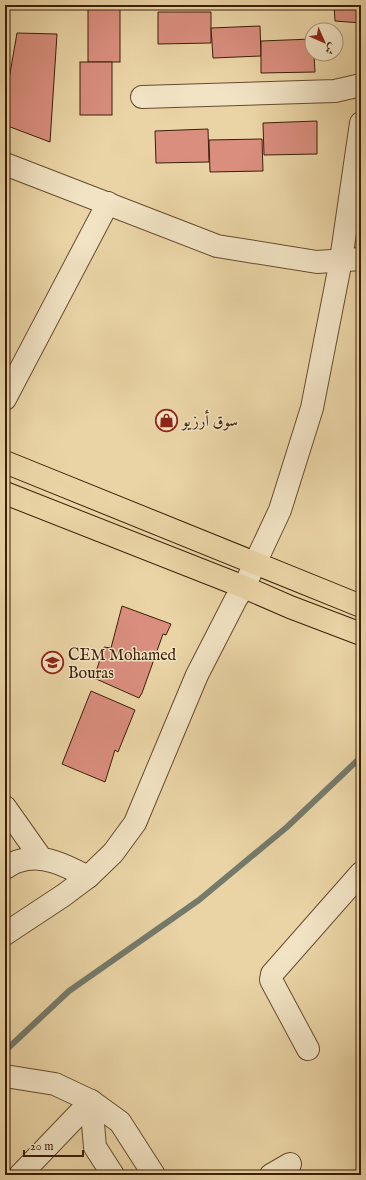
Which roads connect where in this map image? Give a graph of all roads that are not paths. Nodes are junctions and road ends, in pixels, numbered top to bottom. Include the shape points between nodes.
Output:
1 (361, 85) edge
2 (142, 97) dead end
3 (361, 123) edge
4 (5, 164) edge
5 (108, 203) junction
6 (351, 259) edge
7 (5, 399) edge
8 (5, 462) edge
9 (5, 493) edge
10 (255, 562) junction
11 (244, 587) junction
12 (361, 606) edge
13 (361, 634) edge
14 (5, 807) edge
15 (41, 858) junction
16 (5, 868) edge
17 (361, 874) edge
18 (88, 877) junction
19 (5, 934) edge
20 (308, 1049) dead end
21 (5, 1076) edge
22 (91, 1101) junction
23 (290, 1164) dead end
24 (20, 1175) edge
25 (113, 1175) edge
26 (154, 1175) edge
27 (271, 1175) edge

1 - 2 street via 335,91
3 - 6 street
4 - 5 street
5 - 6 street via 217,246 317,262
5 - 7 street
6 - 10 street via 312,408 280,510
8 - 10 main road
9 - 11 main road
10 - 11 street
10 - 12 main road
11 - 13 main road
11 - 18 street via 197,676 135,822 113,853
14 - 15 street
15 - 16 street via 19,861
15 - 18 street via 64,865
17 - 20 street via 272,974 271,980
18 - 19 street
21 - 22 street via 56,1084
22 - 24 street
22 - 25 street via 95,1147
22 - 26 street via 120,1122
23 - 27 street

